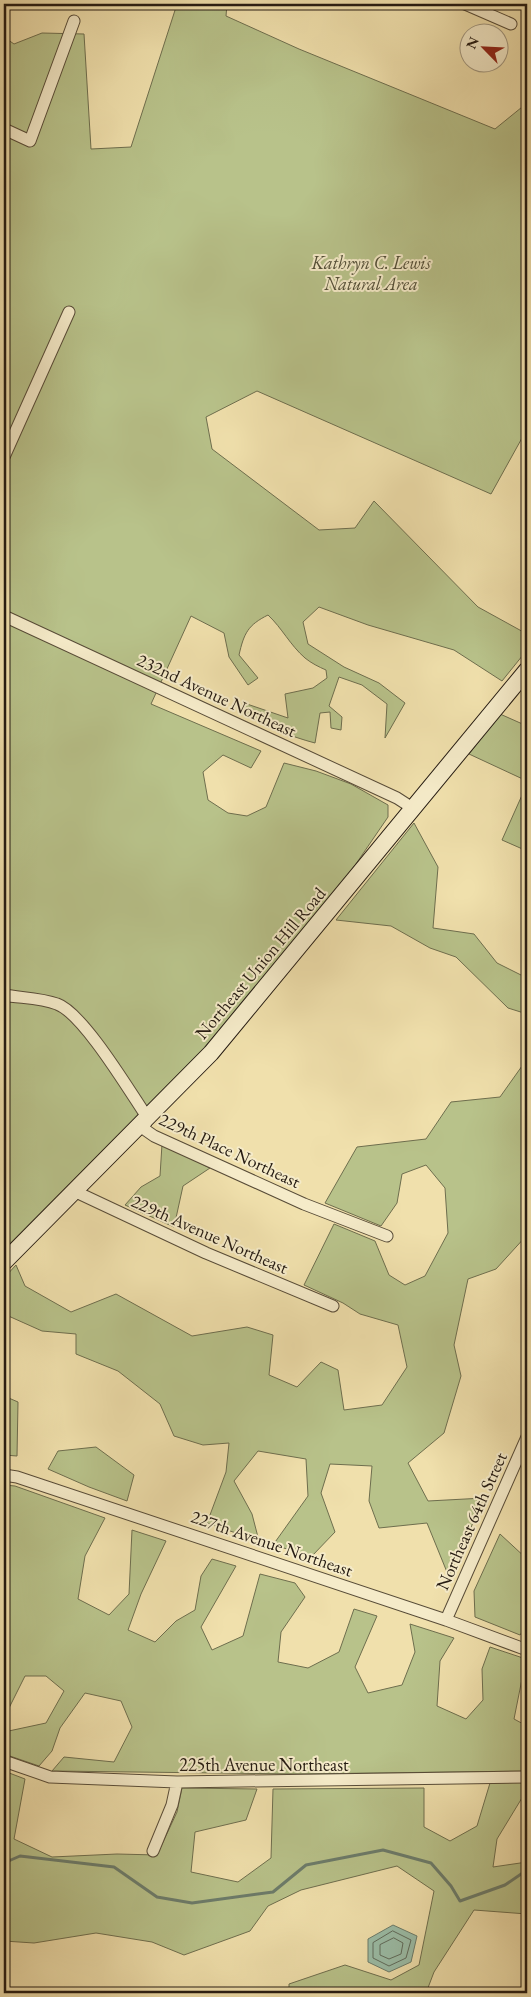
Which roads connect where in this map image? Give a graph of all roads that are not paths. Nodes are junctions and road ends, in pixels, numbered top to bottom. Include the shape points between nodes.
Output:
1 (465, 4) edge
2 (74, 20) dead end
3 (511, 24) dead end
4 (4, 129) edge
5 (69, 312) dead end
6 (4, 457) edge
7 (4, 616) edge
8 (527, 670) edge
9 (414, 809) junction
10 (4, 996) edge
11 (147, 1117) junction
12 (74, 1192) junction
13 (387, 1236) dead end
14 (4, 1262) edge
15 (333, 1306) dead end
16 (527, 1437) edge
17 (4, 1475) edge
18 (446, 1620) junction
19 (527, 1650) edge
20 (4, 1760) edge
21 (527, 1777) edge
22 (177, 1782) junction
23 (153, 1851) dead end

1 - 3 street
2 - 4 street via 26,139
5 - 6 street
7 - 9 street, 232nd Avenue Northeast
8 - 9 street, Northeast Union Hill Road
9 - 11 street, Northeast Union Hill Road via 243,1017
10 - 11 street, 229th Place Northeast via 57,1004 68,1010
11 - 12 street, Northeast Union Hill Road
11 - 13 street, 229th Place Northeast via 144,1129 154,1136 304,1204
12 - 14 street, Northeast Union Hill Road
12 - 15 street, 229th Avenue Northeast via 206,1253
16 - 18 street, Northeast 64th Street
17 - 18 street, 227th Avenue Northeast
18 - 19 street, 227th Avenue Northeast
20 - 22 street, 225th Avenue Northeast via 50,1777
21 - 22 street, 225th Avenue Northeast
22 - 23 street via 172,1805

